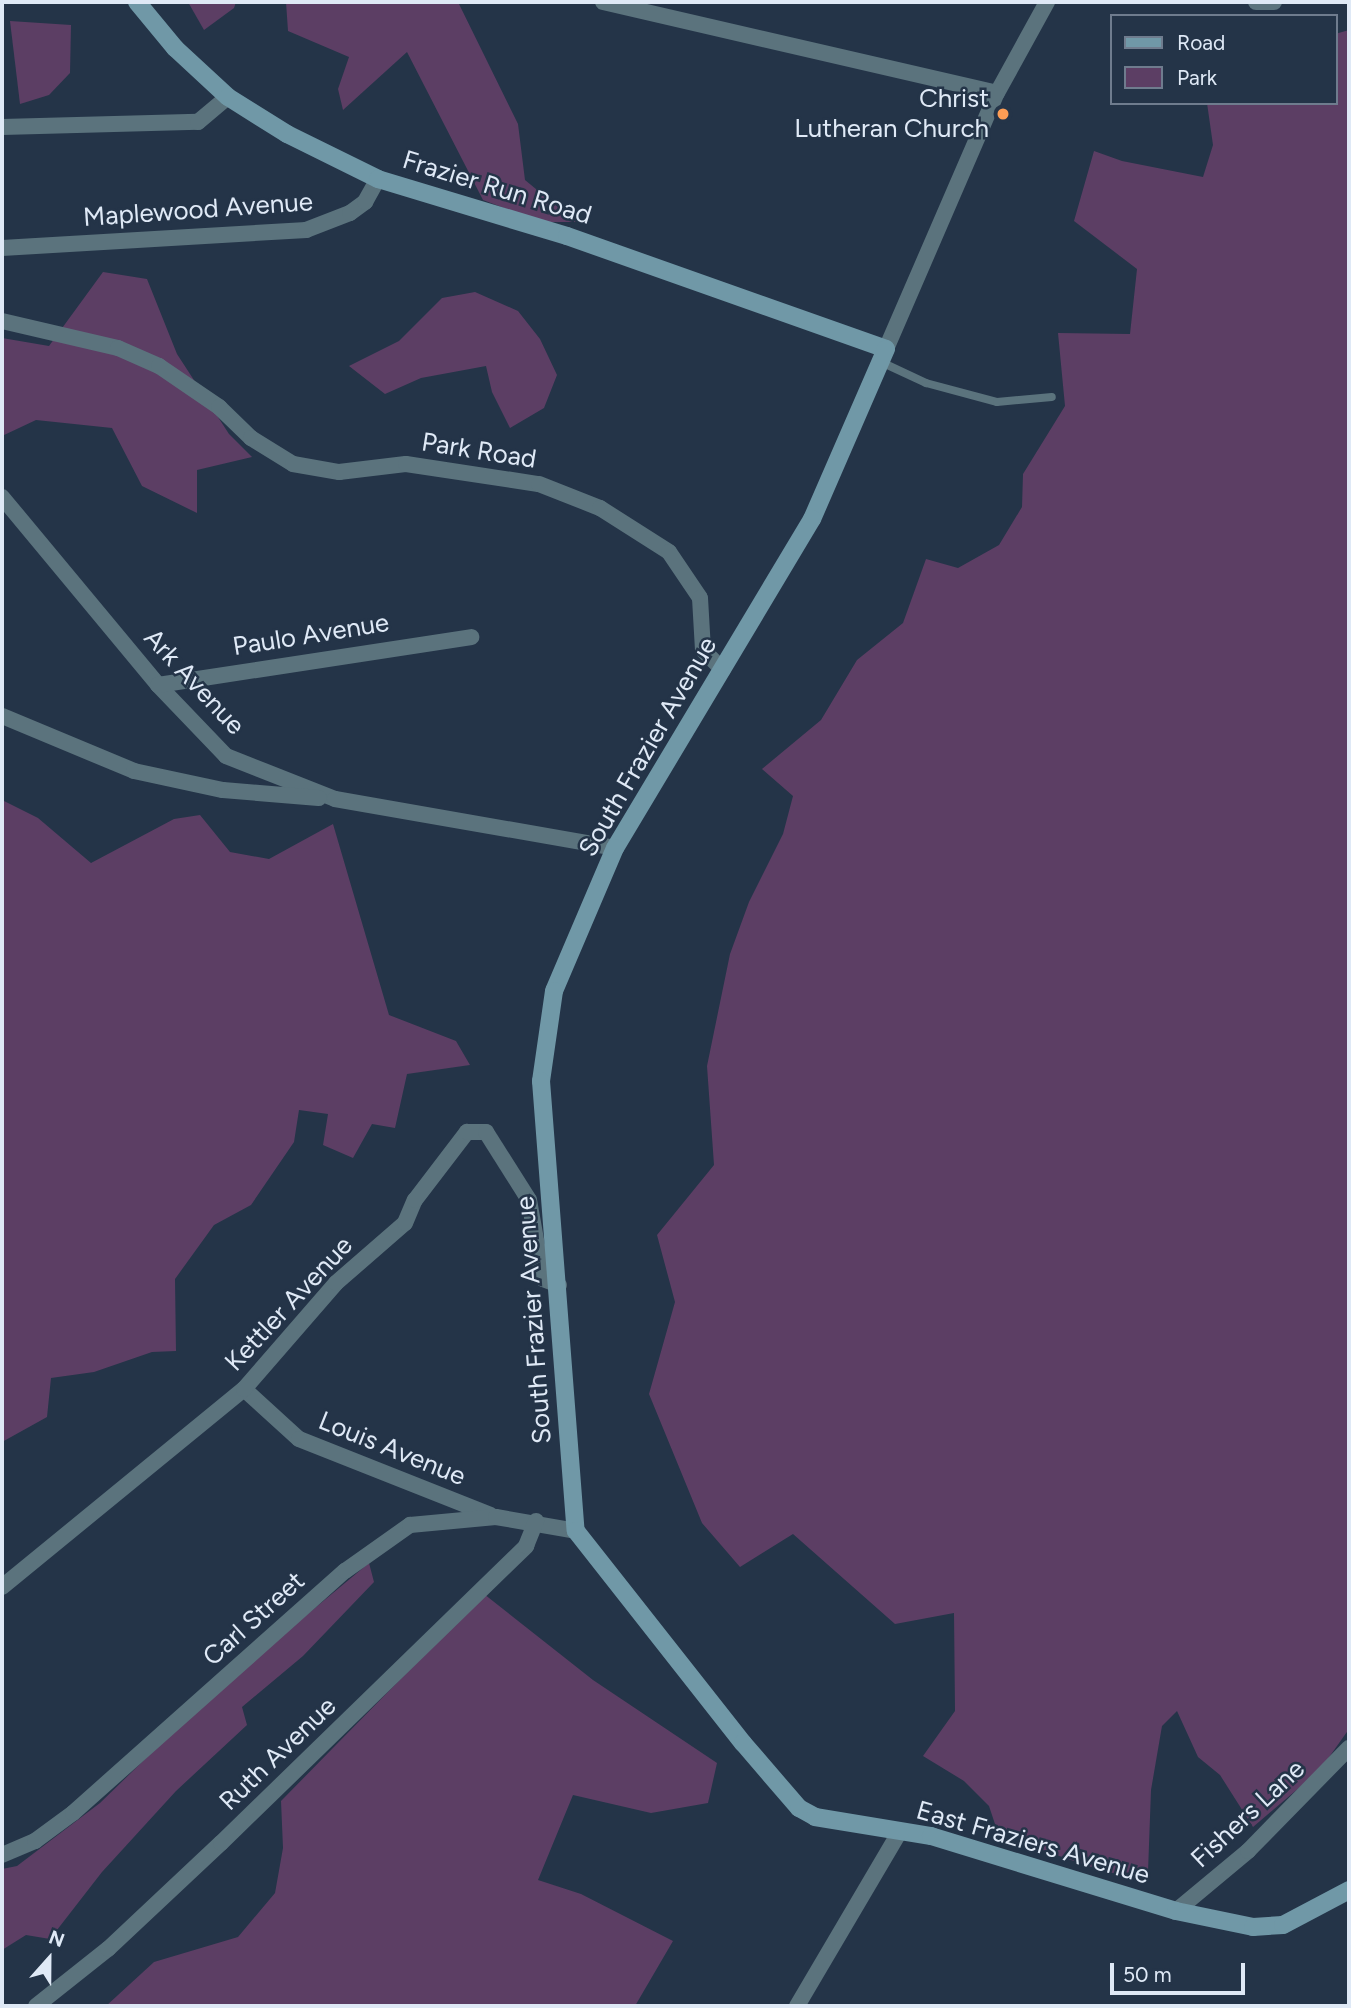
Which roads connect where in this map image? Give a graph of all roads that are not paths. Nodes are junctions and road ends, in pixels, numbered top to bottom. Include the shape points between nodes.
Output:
1 (137, 2) edge
2 (603, 2) edge
3 (1047, 2) edge
4 (1256, 2) edge
5 (1273, 3) edge
6 (997, 93) junction
7 (228, 97) junction
8 (2, 127) edge
9 (378, 179) junction
10 (2, 248) edge
11 (2, 321) edge
12 (883, 356) junction
13 (1052, 397) dead end
14 (2, 497) edge
15 (471, 637) dead end
16 (723, 670) junction
17 (158, 685) junction
18 (2, 716) edge
19 (335, 799) junction
20 (615, 848) junction
21 (559, 1284) junction
22 (244, 1388) junction
23 (496, 1517) junction
24 (536, 1521) junction
25 (576, 1531) junction
26 (2, 1587) edge
27 (1349, 1748) edge
28 (900, 1831) junction
29 (2, 1856) edge
30 (1349, 1890) edge
31 (1176, 1911) junction
32 (36, 2006) edge
33 (797, 2006) edge

1 - 7 street, Frazier Run Road via 175,48
2 - 6 street
3 - 6 street
4 - 5 street
6 - 12 street
7 - 8 street via 198,121
7 - 9 street, Frazier Run Road via 286,134
9 - 10 street, Maplewood Avenue via 365,202 350,213 329,225 306,230
9 - 12 street, Frazier Run Road via 567,236
11 - 16 street, Park Road via 118,348 159,366 219,407 251,438 293,464 339,472 406,464 539,484 600,508 668,552 699,598 703,650
12 - 13 lane via 926,383 997,402
12 - 16 street, South Frazier Avenue via 812,519
14 - 17 street, Ark Avenue
15 - 17 street, Paulo Avenue
16 - 20 street, South Frazier Avenue
17 - 19 street, Ark Avenue via 226,756
18 - 19 street via 134,771 223,790
19 - 20 street, Ark Avenue
20 - 21 street, South Frazier Avenue via 554,991 541,1081
21 - 22 street, Kettler Avenue via 542,1279 529,1200 486,1132 467,1132 415,1200 405,1223 336,1283
21 - 25 street, South Frazier Avenue
22 - 23 street, Louis Avenue via 299,1439
22 - 26 street, Kettler Avenue
23 - 24 street, Carl Street
23 - 29 street, Carl Street via 410,1525 345,1571 74,1813 35,1841
24 - 25 street, Carl Street
24 - 32 street, Ruth Avenue via 526,1546 221,1843 108,1949
25 - 28 street, East Fraziers Avenue via 799,1808 815,1817
27 - 31 street, Fishers Lane via 1248,1851
28 - 31 street, East Fraziers Avenue via 931,1836
28 - 33 street
30 - 31 street, East Fraziers Avenue via 1283,1925 1253,1927

